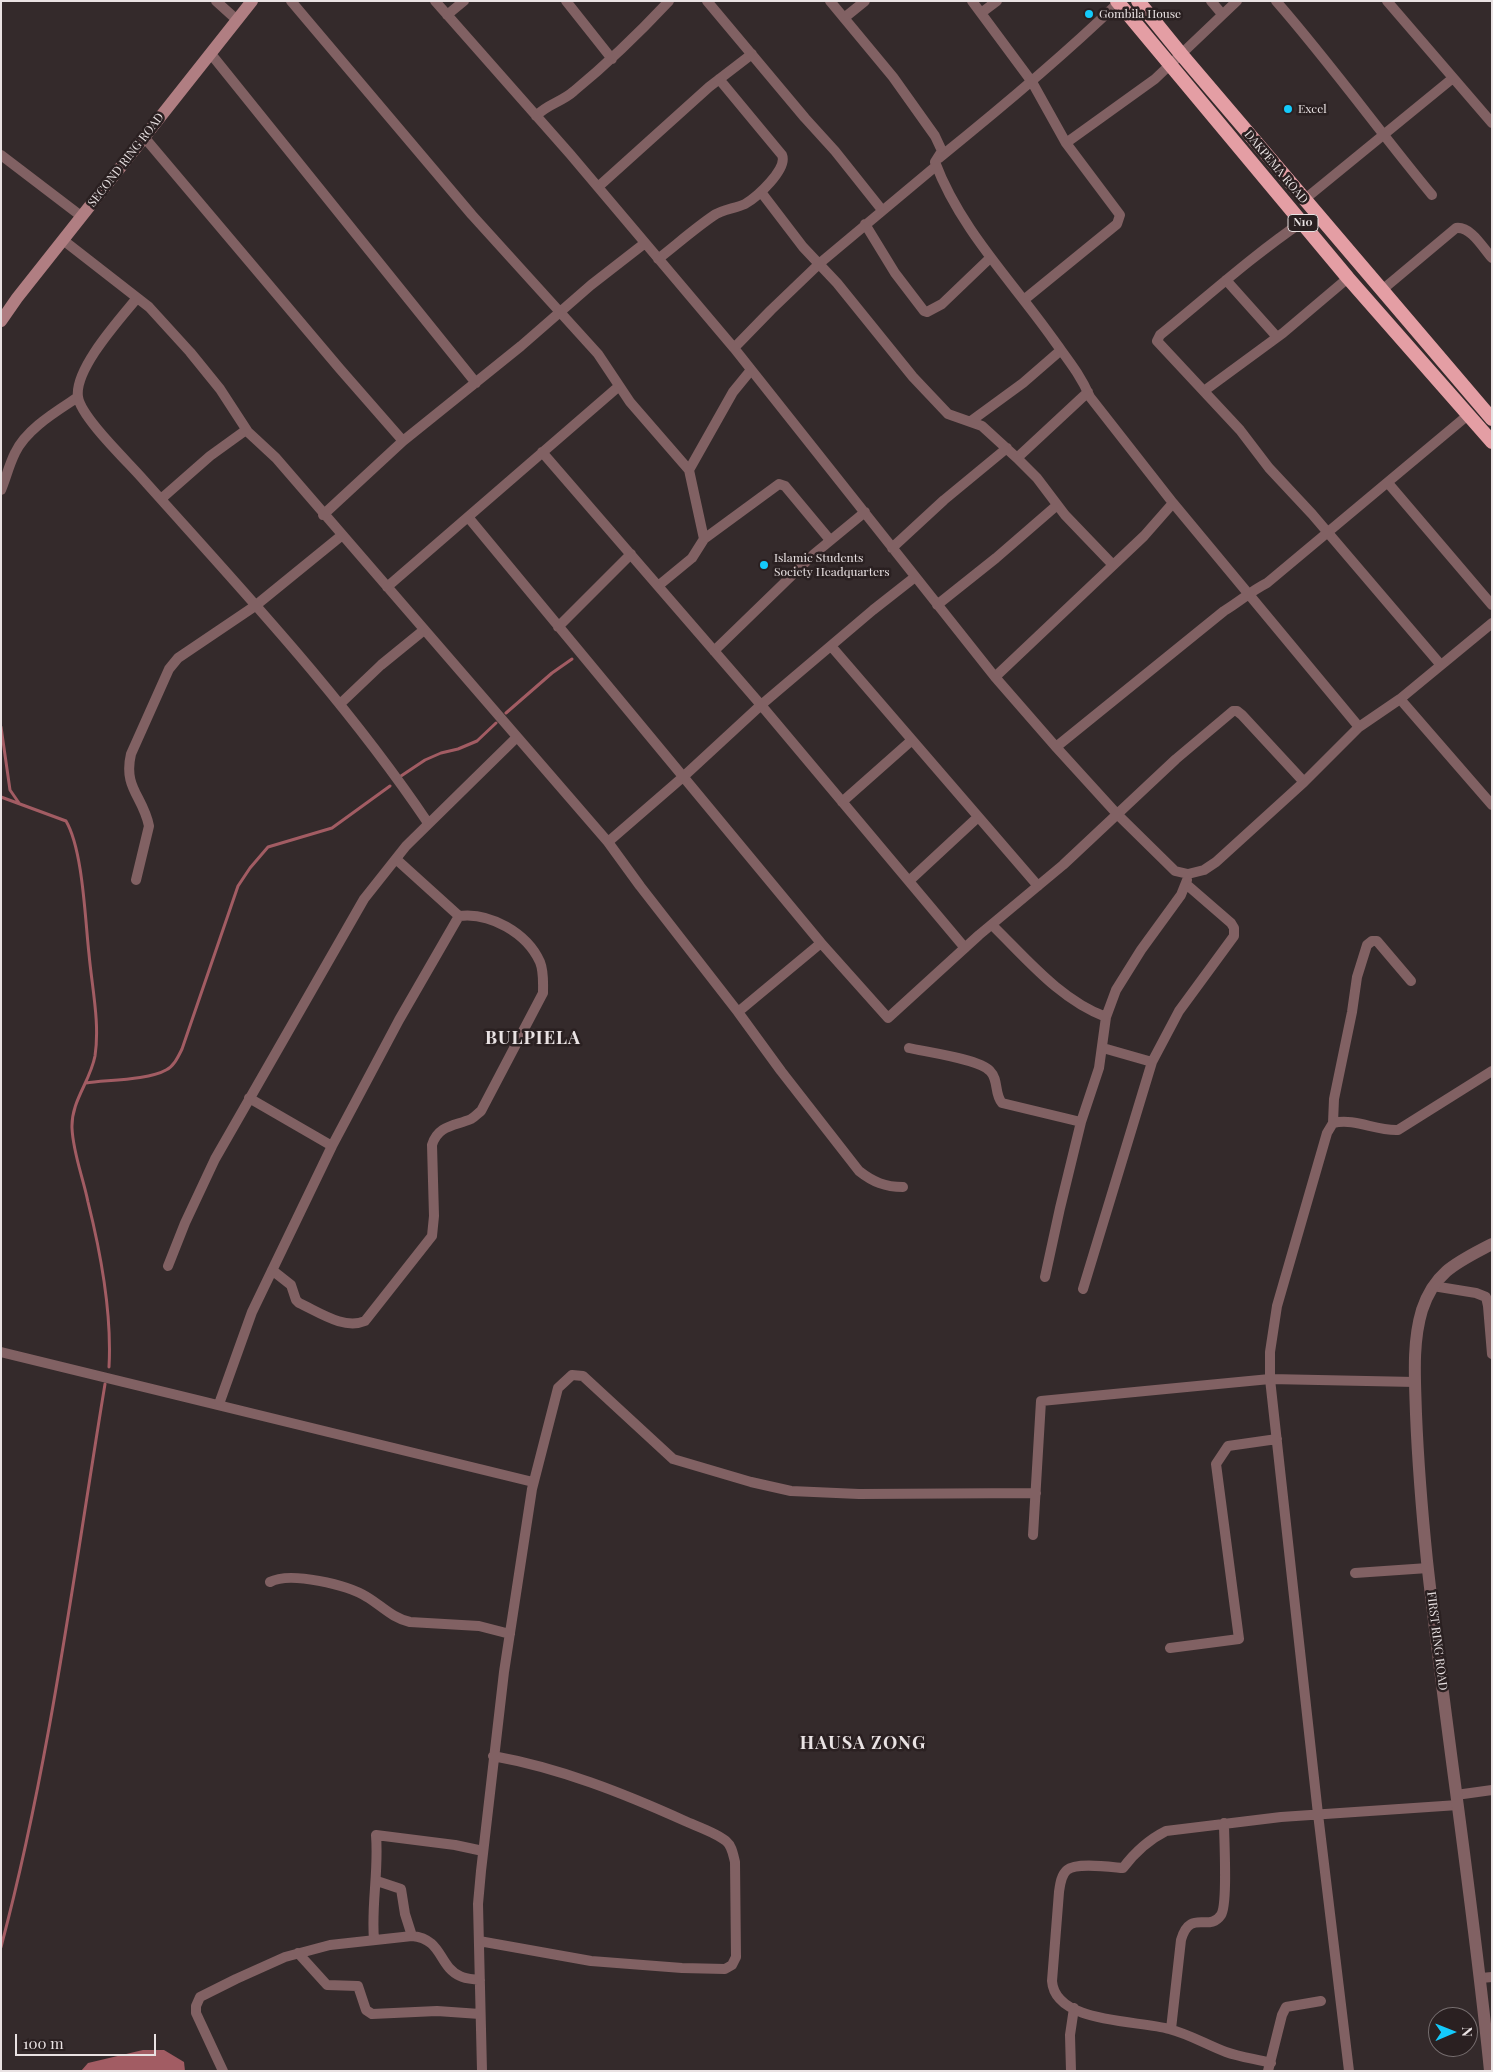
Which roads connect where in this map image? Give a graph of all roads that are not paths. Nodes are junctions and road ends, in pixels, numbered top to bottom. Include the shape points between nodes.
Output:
1 (216, 1) edge
2 (252, 1) edge
3 (291, 1) edge
4 (435, 1) edge
5 (464, 1) edge
6 (566, 1) edge
7 (669, 1) edge
8 (707, 1) edge
9 (830, 1) edge
10 (865, 1) edge
11 (972, 1) edge
12 (998, 1) edge
13 (1138, 1) edge
14 (1211, 1) edge
15 (1237, 1) edge
16 (1276, 1) edge
17 (1401, 1) edge
18 (1118, 2) edge
19 (1390, 5) edge
20 (981, 14) junction
21 (1222, 14) junction
22 (448, 15) junction
23 (844, 18) junction
24 (237, 20) junction
25 (211, 54) junction
26 (752, 54) junction
27 (1181, 54) junction
28 (612, 59) junction
29 (1169, 65) junction
30 (1453, 78) junction
31 (719, 79) junction
32 (1032, 82) junction
33 (536, 116) junction
34 (1492, 123) edge
35 (1383, 136) junction
36 (144, 138) junction
37 (1066, 143) junction
38 (1, 155) edge
39 (935, 162) junction
40 (598, 187) junction
41 (761, 192) junction
42 (1432, 196) dead end
43 (1305, 199) junction
44 (882, 210) junction
45 (81, 216) junction
46 (1302, 222) junction
47 (865, 224) junction
48 (63, 240) junction
49 (645, 243) junction
50 (990, 258) junction
51 (1492, 258) edge
52 (658, 259) junction
53 (820, 263) junction
54 (1348, 278) junction
55 (1226, 280) junction
56 (1382, 290) junction
57 (138, 298) junction
58 (1025, 299) junction
59 (560, 313) junction
60 (1, 321) edge
61 (1277, 337) junction
62 (734, 348) junction
63 (1061, 350) junction
64 (751, 370) junction
65 (476, 383) junction
66 (618, 387) junction
67 (1204, 391) junction
68 (1088, 392) junction
69 (78, 397) junction
70 (1468, 415) junction
71 (1492, 418) edge
72 (971, 421) junction
73 (246, 430) junction
74 (403, 441) junction
75 (1492, 442) edge
76 (1007, 448) junction
77 (542, 452) junction
78 (1017, 458) junction
79 (689, 470) junction
80 (1388, 483) junction
81 (1, 490) edge
82 (161, 499) junction
83 (1173, 503) junction
84 (1056, 506) junction
85 (865, 512) junction
86 (323, 515) junction
87 (468, 518) junction
88 (1328, 533) junction
89 (341, 536) junction
90 (704, 540) junction
91 (830, 540) junction
92 (892, 548) junction
93 (631, 554) junction
94 (1113, 566) junction
95 (915, 577) junction
96 (387, 586) junction
97 (658, 586) junction
98 (1247, 593) junction
99 (937, 605) junction
100 (1492, 605) edge
101 (255, 606) junction
102 (1492, 623) edge
103 (558, 627) junction
104 (424, 630) junction
105 (831, 646) junction
106 (714, 651) junction
107 (1440, 664) junction
108 (995, 677) junction
109 (1400, 699) junction
110 (340, 704) junction
111 (761, 705) junction
112 (1359, 727) junction
113 (517, 736) junction
114 (912, 740) junction
115 (1056, 747) junction
116 (684, 778) junction
117 (1304, 782) junction
118 (842, 802) junction
119 (1492, 806) edge
120 (1117, 814) junction
121 (978, 817) junction
122 (428, 823) junction
123 (608, 842) junction
124 (396, 859) junction
125 (1188, 874) junction
126 (136, 880) dead end
127 (909, 881) junction
128 (1186, 884) junction
129 (1038, 886) junction
130 (459, 916) junction
131 (992, 925) junction
132 (821, 944) junction
133 (965, 948) junction
134 (1411, 981) dead end
135 (738, 1012) junction
136 (1106, 1017) junction
137 (908, 1048) dead end
138 (1103, 1048) junction
139 (1152, 1062) junction
140 (1492, 1071) edge
141 (249, 1098) junction
142 (1081, 1122) junction
143 (1333, 1123) junction
144 (332, 1146) junction
145 (903, 1187) dead end
146 (1492, 1244) edge
147 (168, 1266) dead end
148 (272, 1270) junction
149 (1045, 1277) dead end
150 (1433, 1286) junction
151 (1083, 1289) dead end
152 (1, 1352) edge
153 (1492, 1354) edge
154 (1270, 1379) junction
155 (1415, 1382) junction
156 (219, 1404) junction
157 (1277, 1440) junction
158 (534, 1482) junction
159 (1036, 1493) junction
160 (1033, 1535) dead end
161 (1428, 1568) junction
162 (1355, 1573) dead end
163 (270, 1582) dead end
164 (510, 1634) junction
165 (1170, 1648) dead end
166 (493, 1756) junction
167 (1492, 1790) edge
168 (1457, 1800) junction
169 (1318, 1814) junction
170 (1224, 1823) junction
171 (483, 1851) junction
172 (377, 1881) junction
173 (412, 1936) junction
174 (374, 1940) junction
175 (479, 1941) junction
176 (298, 1953) junction
177 (1486, 1977) edge
178 (480, 1980) junction
179 (1321, 2001) dead end
180 (1074, 2008) junction
181 (480, 2014) junction
182 (1170, 2029) junction
183 (1270, 2067) edge
184 (223, 2071) edge
185 (482, 2071) edge
186 (1071, 2071) edge
187 (1349, 2071) edge
188 (1490, 2071) edge

1 - 24 street
2 - 24 main road, SECOND RING ROAD
3 - 59 street via 472,215
4 - 22 street
5 - 22 street
6 - 28 street
7 - 28 street
8 - 26 street
9 - 23 street
10 - 23 street
11 - 20 street
12 - 20 street
13 - 27 highway, DAKPEMA ROAD / N10
14 - 21 street
15 - 21 street
16 - 35 street via 1341,77
17 - 19 street
18 - 29 highway, DAKPEMA ROAD / N10
18 - 32 street
19 - 30 street
20 - 32 street
21 - 27 street
22 - 33 street
23 - 39 street via 893,77 935,136 942,151
24 - 25 main road, SECOND RING ROAD
25 - 36 main road, SECOND RING ROAD
25 - 65 street
26 - 31 street
26 - 44 street
27 - 29 street
27 - 43 highway, DAKPEMA ROAD / N10
28 - 33 street via 572,93 545,107
29 - 37 street via 1131,98
29 - 46 highway, DAKPEMA ROAD / N10
30 - 34 street
30 - 35 street
31 - 40 street
31 - 41 street via 784,160
32 - 37 street
32 - 39 street
33 - 40 street
35 - 42 street
35 - 43 street
36 - 45 main road, SECOND RING ROAD
36 - 74 street
37 - 58 street via 1119,213 1119,220
38 - 45 street
39 - 44 street via 936,166
39 - 50 street via 949,195
40 - 49 street
41 - 52 street via 743,205 713,216
41 - 53 street
43 - 56 highway, DAKPEMA ROAD / N10
44 - 47 street
45 - 48 main road, SECOND RING ROAD
46 - 54 highway, DAKPEMA ROAD / N10
46 - 55 street
47 - 50 street via 895,273 927,312 942,304
47 - 53 street
48 - 57 street
48 - 60 main road, SECOND RING ROAD
49 - 52 street
49 - 59 street
50 - 58 street
51 - 56 street via 1469,231 1456,228
52 - 62 street
53 - 62 street
53 - 72 street via 926,391 948,414
54 - 61 street
54 - 70 highway, DAKPEMA ROAD / N10
55 - 61 street
55 - 67 street via 1160,335 1157,341
56 - 71 highway, DAKPEMA ROAD / N10
57 - 69 street via 82,375
57 - 73 street via 190,352 220,389
58 - 63 street
59 - 65 street
59 - 66 street via 598,354
61 - 67 street
62 - 64 street
63 - 68 street
63 - 72 street via 1024,384
64 - 79 street via 733,392
64 - 85 street
65 - 74 street
66 - 77 street
66 - 79 street
67 - 88 street
68 - 78 street
68 - 83 street
69 - 81 street via 45,418 16,451
69 - 82 street via 101,432
70 - 75 highway, DAKPEMA ROAD / N10
70 - 80 street
72 - 76 street
73 - 82 street via 210,456
73 - 86 street via 276,458
74 - 86 street
76 - 78 street
76 - 92 street
77 - 87 street
77 - 93 street
78 - 84 street via 1037,478
79 - 90 street
80 - 88 street
80 - 100 street
82 - 101 street
83 - 94 street
83 - 98 street
84 - 94 street
84 - 99 street
85 - 91 street
85 - 92 street
86 - 89 street
87 - 96 street
87 - 103 street
88 - 98 street via 1267,583
88 - 107 street
89 - 96 street
89 - 101 street
90 - 91 street via 779,484 785,486
90 - 97 street via 692,558
91 - 106 street
92 - 95 street
93 - 97 street
93 - 103 street
94 - 108 street
95 - 99 street
95 - 105 street
96 - 104 street
97 - 106 street
98 - 112 street
98 - 115 street
99 - 108 street
101 - 110 street
101 - 126 street via 178,658 169,669 131,754 128,778 148,817 149,826
102 - 107 street
103 - 116 street
104 - 110 street
104 - 113 street
105 - 111 street
105 - 114 street
106 - 111 street
107 - 109 street
108 - 115 street
109 - 112 street
109 - 119 street
110 - 122 street
111 - 116 street
111 - 118 street
112 - 117 street
113 - 122 street
113 - 123 street
114 - 118 street
114 - 121 street
115 - 120 street
116 - 123 street
116 - 132 street
117 - 120 street via 1242,715 1233,711
117 - 125 street via 1216,862 1204,870
118 - 127 street
120 - 125 street via 1163,861 1175,871
120 - 129 street
121 - 127 street
121 - 129 street
122 - 124 street
123 - 135 street
124 - 130 street
124 - 141 street via 364,899
125 - 128 street
127 - 133 street
128 - 136 street via 1116,990
128 - 139 street via 1231,923 1234,936 1179,1011
129 - 131 street
130 - 144 street
130 - 148 street via 475,915 512,930 540,962 543,993 481,1111 434,1136 432,1236 365,1320 356,1324 347,1324 299,1303 291,1285
131 - 133 street
131 - 136 street via 1051,983 1079,1004
132 - 133 street via 888,1018
132 - 135 street
134 - 143 street via 1377,941 1367,944 1357,976 1334,1099
135 - 145 street via 859,1171 872,1181
136 - 138 street
137 - 142 street via 978,1063 990,1070 996,1079 1002,1103
138 - 139 street
138 - 142 street
139 - 151 street
140 - 143 street via 1398,1130 1389,1131 1345,1120
141 - 144 street
141 - 147 street via 211,1167
142 - 149 street
143 - 154 street via 1327,1133 1277,1306 1270,1352
144 - 148 street
146 - 150 street, FIRST RING ROAD via 1452,1264
148 - 156 street via 252,1312
150 - 153 street via 1486,1297
150 - 155 street, FIRST RING ROAD via 1422,1311 1418,1331
152 - 156 street
154 - 155 street
154 - 157 street
154 - 159 street via 1041,1401
155 - 161 street, FIRST RING ROAD via 1421,1510
156 - 158 street
157 - 165 street via 1228,1446 1216,1464 1240,1639
157 - 169 street
158 - 159 street via 558,1388 572,1374 583,1376 674,1458 751,1482 791,1491 859,1494
158 - 164 street
159 - 160 street
161 - 162 street
161 - 168 street, FIRST RING ROAD
163 - 164 street via 287,1577 354,1591 368,1597 399,1620 479,1626
164 - 166 street
166 - 171 street
166 - 175 street via 554,1770 608,1789 726,1841 735,1862 736,1957 725,1969 682,1968 591,1960
167 - 168 street
168 - 169 street
168 - 177 street, FIRST RING ROAD
169 - 170 street
169 - 187 street
170 - 180 street via 1166,1831 1154,1837 1123,1868 1074,1866 1066,1870 1059,1892 1052,1981 1057,1996
170 - 182 street via 1225,1899 1222,1914 1213,1921 1193,1922 1184,1928
171 - 172 street via 376,1835
171 - 175 street via 478,1904
172 - 173 street via 401,1889
172 - 174 street via 372,1913
173 - 174 street
173 - 178 street via 424,1937 460,1976
174 - 176 street
175 - 178 street
176 - 181 street via 327,1984 358,1986 366,2010 372,2014 437,2011
176 - 184 street via 268,1964 200,1998 196,2013
177 - 188 street, FIRST RING ROAD
178 - 181 street
179 - 183 street via 1286,2007
180 - 182 street via 1100,2018
180 - 186 street via 1070,2035
181 - 185 street
182 - 183 street

